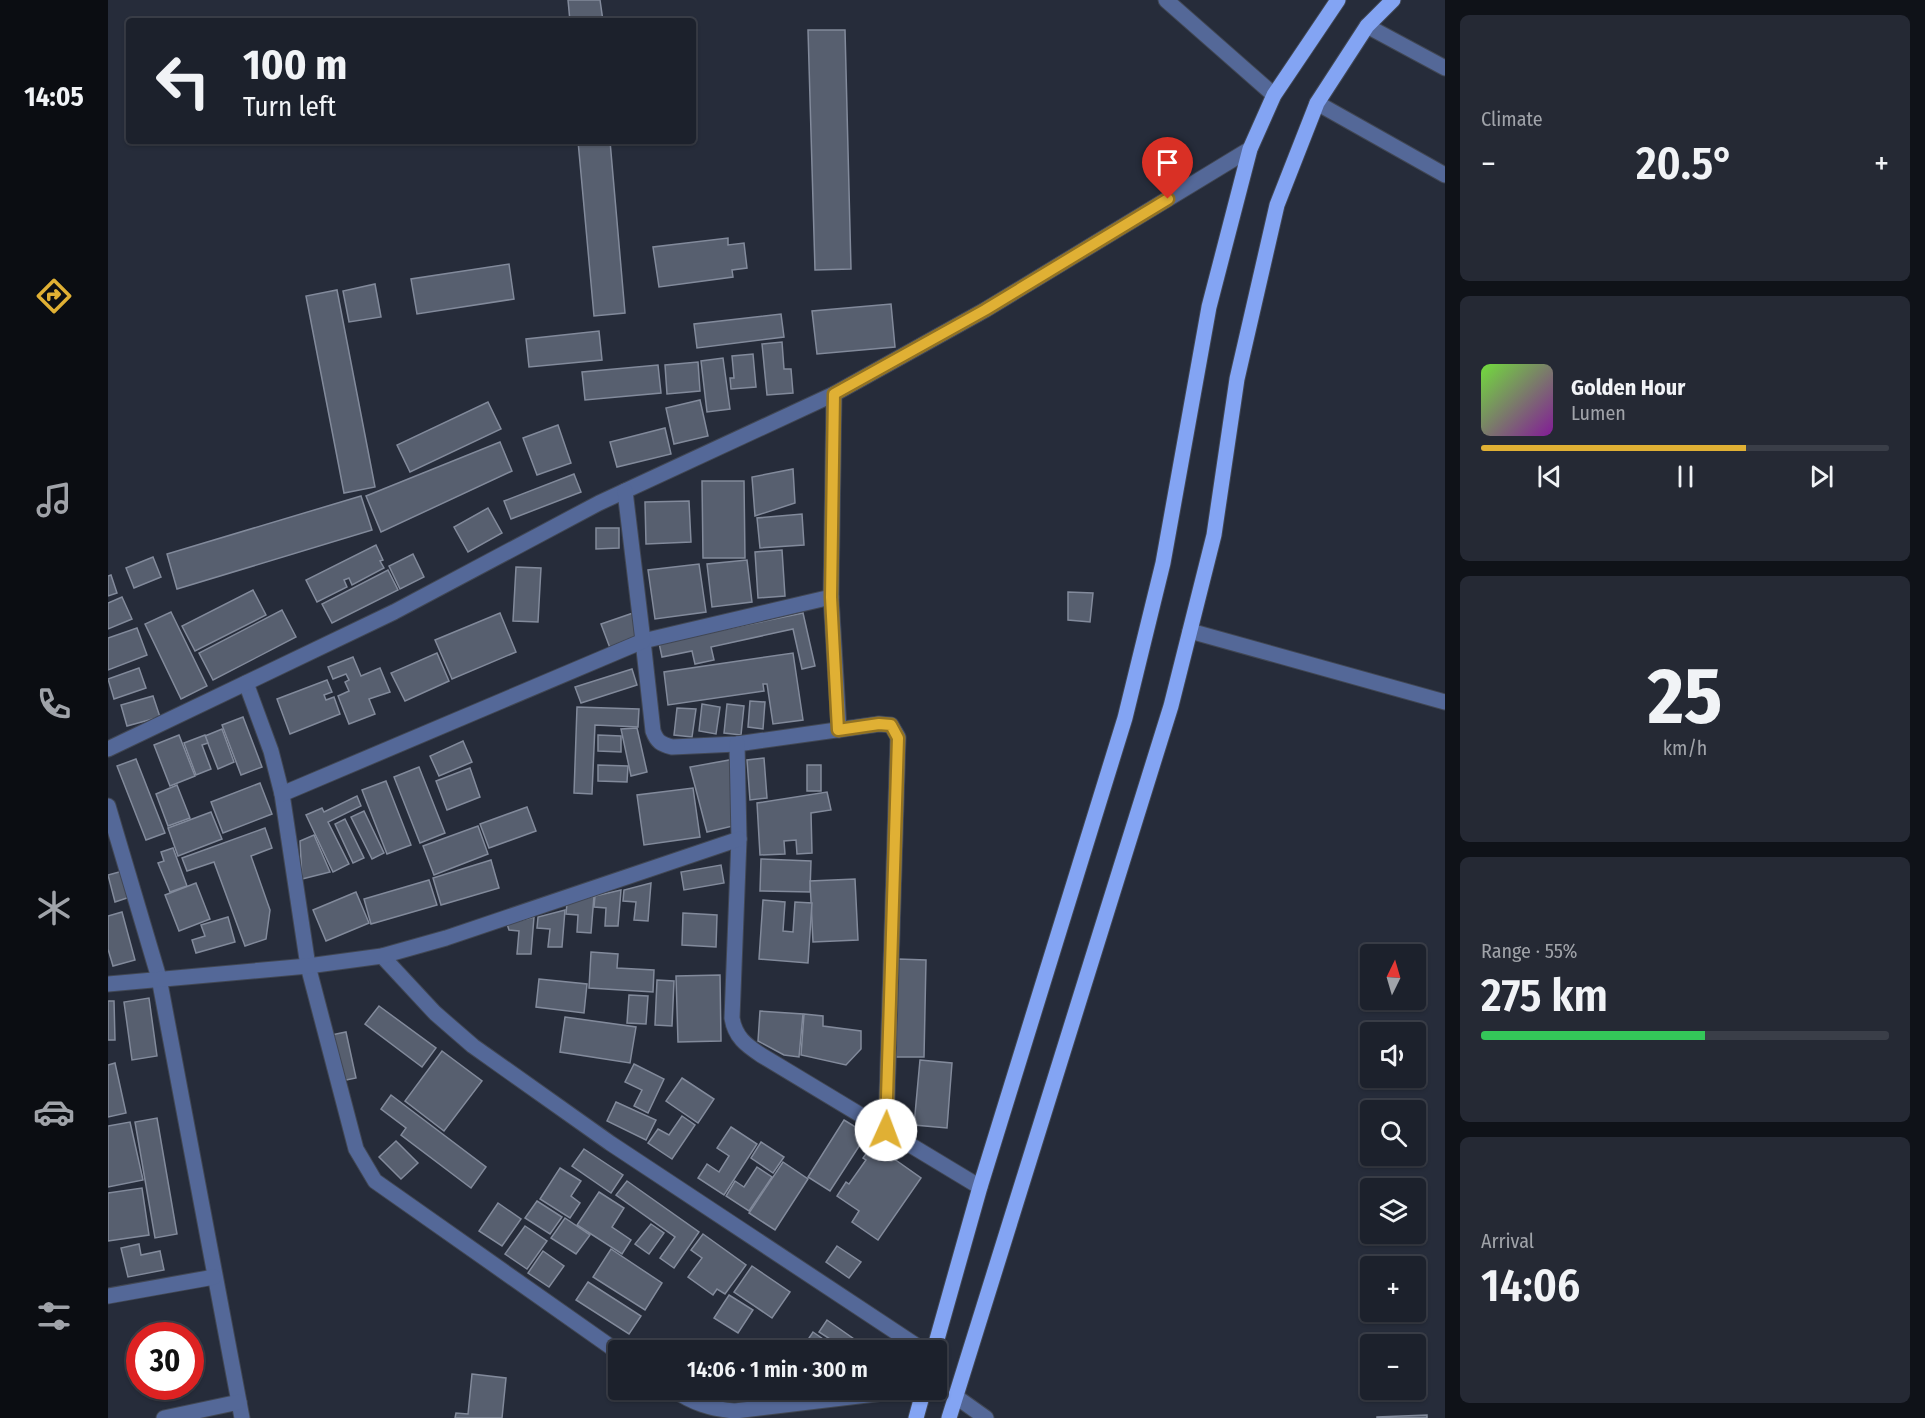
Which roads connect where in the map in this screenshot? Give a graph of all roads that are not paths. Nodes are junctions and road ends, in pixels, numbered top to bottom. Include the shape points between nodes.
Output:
1 (1167, 0) edge
2 (1338, 0) edge
3 (1393, 0) edge
4 (1366, 26) junction
5 (1445, 68) edge
6 (1274, 95) junction
7 (1317, 103) junction
8 (1250, 149) junction
9 (1445, 175) edge
10 (834, 394) junction
11 (625, 491) junction
12 (831, 597) junction
13 (1190, 631) junction
14 (643, 641) junction
15 (246, 683) junction
16 (1445, 702) edge
17 (838, 730) junction
18 (737, 744) junction
19 (108, 749) edge
20 (282, 794) junction
21 (108, 806) edge
22 (738, 839) junction
23 (382, 956) junction
24 (308, 966) junction
25 (159, 978) junction
26 (108, 984) edge
27 (886, 1130) junction
28 (980, 1187) junction
29 (214, 1277) junction
30 (108, 1296) edge
31 (908, 1340) edge
32 (937, 1340) edge
33 (608, 1345) edge
34 (955, 1396) junction
35 (688, 1400) edge
36 (826, 1400) edge
37 (921, 1400) edge
38 (239, 1402) junction
39 (164, 1418) edge
40 (242, 1418) edge
41 (916, 1418) edge
42 (949, 1418) edge
43 (986, 1418) edge

1 - 6 street
2 - 6 main road
3 - 4 main road
4 - 5 street
4 - 7 main road
6 - 8 main road
7 - 9 street
7 - 13 main road via 1277,205 1237,379 1214,535
8 - 10 street via 985,310
8 - 28 main road via 1209,307 1163,563 1125,718
10 - 11 street
10 - 12 street
11 - 14 street
11 - 15 street via 394,612
12 - 14 street
12 - 17 street
13 - 16 street
13 - 34 main road via 1140,811
14 - 18 street via 656,740 672,747
14 - 20 street
15 - 19 street
15 - 20 street
17 - 18 street
17 - 27 street via 891,725 898,738
18 - 22 street
20 - 24 street
21 - 25 street
22 - 23 street
22 - 27 street via 734,1030 742,1042 761,1055
23 - 24 street
23 - 31 street via 435,1013 473,1046 610,1143
24 - 25 street
24 - 33 street via 356,1149 375,1181
25 - 26 street
25 - 29 street
27 - 28 street
28 - 32 main road
29 - 30 street
29 - 38 street
34 - 42 main road
34 - 43 street
35 - 36 street via 712,1409 735,1411
37 - 41 main road
38 - 39 street
38 - 40 street

